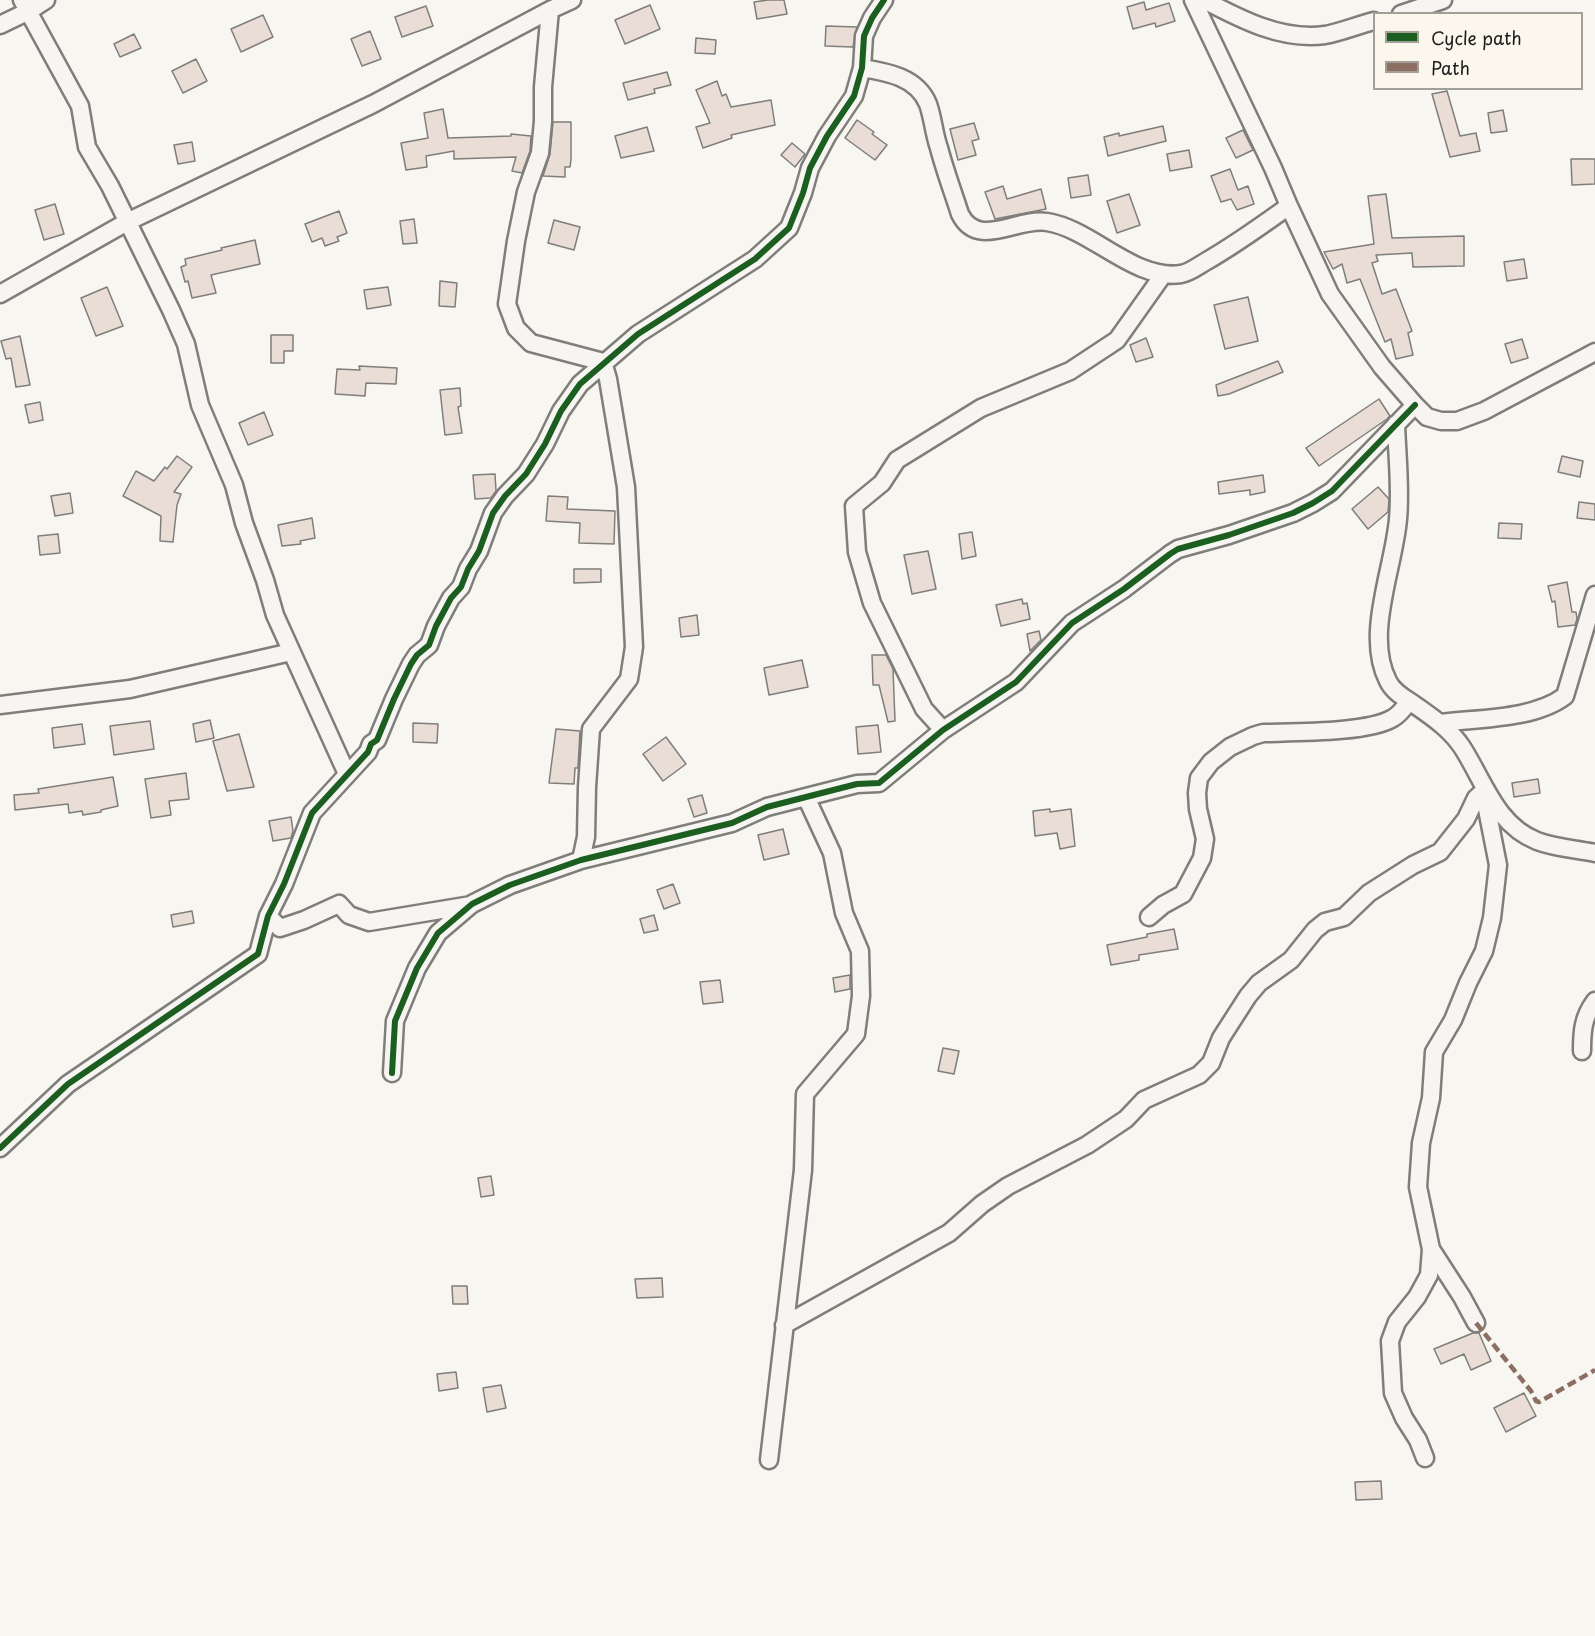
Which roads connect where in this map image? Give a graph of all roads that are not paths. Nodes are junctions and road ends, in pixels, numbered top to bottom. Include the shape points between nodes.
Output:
1 (46, 0) edge
2 (572, 0) edge
3 (884, 0) edge
4 (1193, 0) edge
5 (1204, 0) edge
6 (1443, 0) edge
7 (26, 6) edge
8 (550, 10) junction
9 (1407, 12) edge
10 (1373, 21) edge
11 (0, 25) edge
12 (862, 68) junction
13 (1289, 206) junction
14 (127, 222) junction
15 (1163, 275) junction
16 (0, 294) edge
17 (1595, 352) edge
18 (603, 362) junction
19 (1415, 405) junction
20 (1396, 424) junction
21 (1595, 595) edge
22 (291, 652) junction
23 (1410, 701) junction
24 (0, 705) edge
25 (1440, 723) junction
26 (943, 730) junction
27 (347, 774) junction
28 (1486, 791) junction
29 (806, 796) junction
30 (1595, 853) edge
31 (581, 860) junction
32 (472, 904) junction
33 (268, 916) junction
34 (1149, 917) dead end
35 (1595, 1001) edge
36 (1582, 1051) dead end
37 (392, 1073) dead end
38 (0, 1148) edge
39 (1431, 1249) junction
40 (1476, 1323) dead end
41 (784, 1325) junction
42 (1425, 1458) dead end
43 (769, 1461) dead end

1 - 7 street
2 - 8 street
3 - 12 street via 864,36
4 - 13 street
5 - 10 street via 1243,20 1299,34 1325,35
6 - 9 street
7 - 11 street
7 - 14 street via 80,106 87,147
8 - 14 street via 373,104
8 - 18 street via 540,153 526,192 507,304 516,328 531,343
12 - 15 street via 904,79 925,98 960,214 972,229 983,232 1046,222
12 - 18 street via 854,96 810,168 789,228 755,259 638,334
13 - 15 street via 1234,246 1184,274
13 - 19 street via 1330,294 1382,367
14 - 16 street
14 - 22 street via 186,344 200,405 234,484 275,615
15 - 26 street via 1117,340 1070,371 981,408 897,460 882,483 854,506 857,552 872,603 924,709
17 - 19 street via 1484,411 1457,421 1428,417
18 - 27 street via 580,384 526,474 493,513 461,587 451,598 429,645 411,664 377,740
18 - 31 street via 626,487 634,647 629,679 591,729 586,837
19 - 20 street
20 - 23 street via 1398,520 1379,626 1387,679 1392,688
20 - 26 street via 1332,490 1293,513 1178,549 1072,623 1016,682
21 - 25 street via 1565,696 1533,711
22 - 24 street via 130,689
22 - 27 street
23 - 25 street
23 - 34 street via 1388,721 1362,728 1263,733 1230,747 1211,762 1199,778 1197,793 1204,839 1202,858 1183,894
25 - 28 street via 1456,739
26 - 29 street via 879,783
27 - 33 street via 312,813
28 - 30 street via 1509,824 1535,840
28 - 39 street via 1498,865 1492,918 1484,951 1434,1052 1431,1098 1421,1143 1418,1187
28 - 41 street via 1476,798 1466,819 1440,852 1369,893 1344,917 1325,922 1291,960 1259,983 1221,1038 1211,1063 1199,1075 1144,1100 1126,1119 1087,1145 1008,1186 949,1233
29 - 31 street via 767,807 732,823
29 - 41 street via 832,853 844,913 860,951 861,996 856,1034 805,1094 803,1170
31 - 32 street via 510,885
32 - 33 street via 369,922 349,915 339,904 280,928
32 - 37 street via 438,933 417,968 395,1021
33 - 38 street via 258,954 68,1084
35 - 36 street via 1582,1027
39 - 40 street
39 - 42 street via 1429,1275 1390,1341 1393,1393
41 - 43 street

